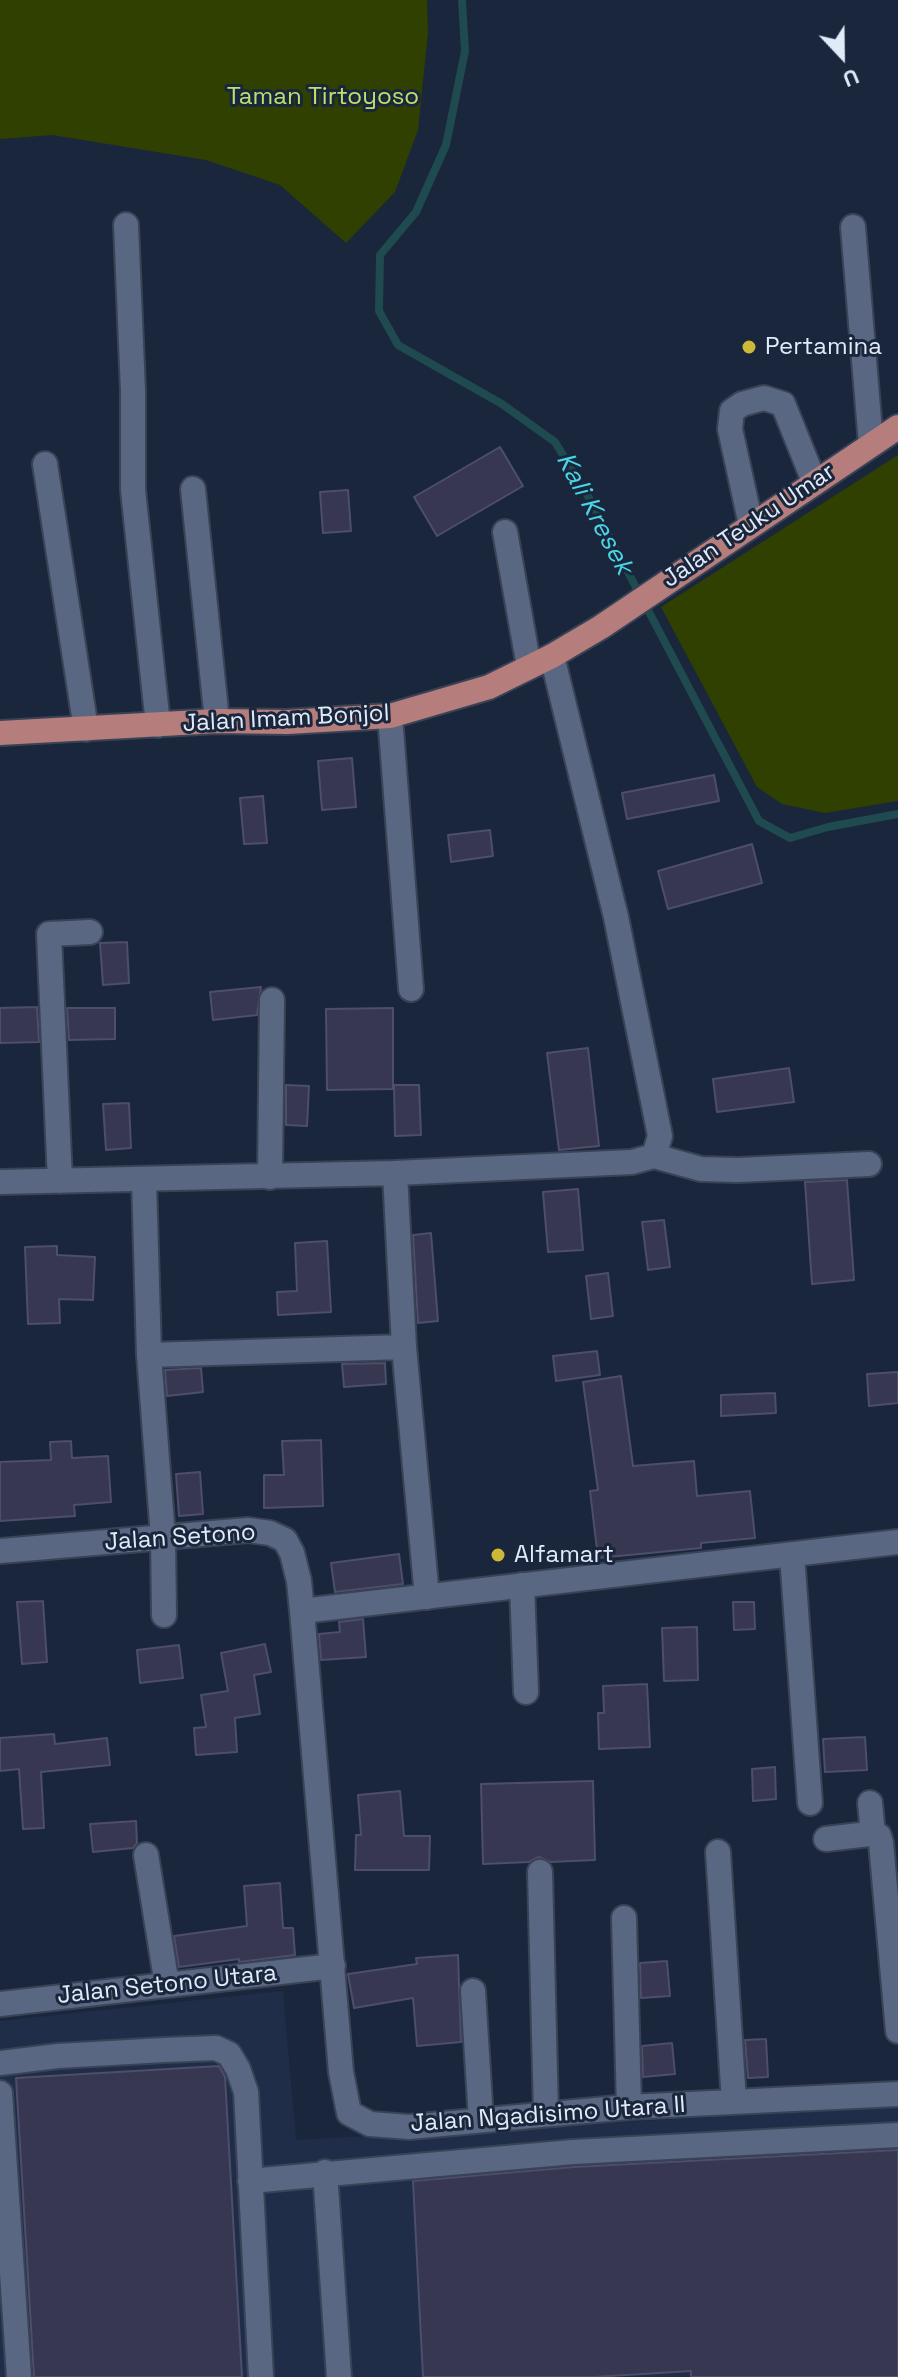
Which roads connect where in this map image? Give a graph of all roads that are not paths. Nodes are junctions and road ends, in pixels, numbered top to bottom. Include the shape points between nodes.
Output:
1 (126, 225) dead end
2 (853, 227) dead end
3 (898, 427) edge
4 (871, 444) junction
5 (45, 464) dead end
6 (814, 481) junction
7 (193, 489) dead end
8 (751, 525) junction
9 (505, 532) dead end
10 (601, 627) joint
11 (552, 656) junction
12 (529, 667) junction
13 (390, 716) junction
14 (217, 721) junction
15 (158, 725) junction
16 (86, 729) junction
17 (0, 733) edge
18 (90, 932) dead end
19 (411, 989) dead end
20 (272, 1000) dead end
21 (654, 1156) junction
22 (869, 1164) dead end
23 (395, 1173) junction
24 (270, 1177) junction
25 (144, 1180) junction
26 (60, 1181) junction
27 (0, 1182) edge
28 (404, 1347) junction
29 (149, 1355) junction
30 (163, 1537) junction
31 (898, 1542) edge
32 (0, 1551) edge
33 (792, 1555) junction
34 (522, 1585) junction
35 (427, 1597) junction
36 (302, 1611) junction
37 (164, 1615) dead end
38 (526, 1692) dead end
39 (810, 1803) dead end
40 (870, 1803) dead end
41 (826, 1839) dead end
42 (884, 1840) edge
43 (718, 1852) dead end
44 (146, 1855) dead end
45 (540, 1872) dead end
46 (624, 1918) dead end
47 (333, 1966) junction
48 (167, 1985) junction
49 (473, 1991) dead end
50 (0, 2004) edge
51 (898, 2031) edge
52 (0, 2063) edge
53 (0, 2093) edge
54 (898, 2094) edge
55 (734, 2102) junction
56 (629, 2107) junction
57 (546, 2114) junction
58 (481, 2120) junction
59 (898, 2135) edge
60 (325, 2172) junction
61 (250, 2181) junction
62 (19, 2377) edge
63 (261, 2377) edge
64 (339, 2377) edge

1 - 15 street via 133,490
2 - 4 street
3 - 4 main road, Jalan Teuku Umar
4 - 6 main road, Jalan Teuku Umar
5 - 16 street
6 - 8 main road, Jalan Teuku Umar
6 - 8 street via 783,404 764,398 742,404 732,411 730,429
7 - 14 street
8 - 10 main road, Jalan Teuku Umar
9 - 12 street
10 - 11 main road, Jalan Imam Bonjol
11 - 12 main road, Jalan Imam Bonjol
11 - 21 street via 616,917 660,1136
12 - 13 main road, Jalan Imam Bonjol via 489,687
13 - 14 main road, Jalan Imam Bonjol
13 - 19 street
14 - 15 main road, Jalan Imam Bonjol
15 - 16 main road, Jalan Imam Bonjol
16 - 17 main road, Jalan Imam Bonjol
18 - 26 street via 49,934
20 - 24 street
21 - 22 street via 701,1169
21 - 23 street via 632,1162
23 - 24 street
23 - 28 street
24 - 25 street
25 - 26 street
25 - 29 street
26 - 27 street
28 - 29 street
28 - 35 street
29 - 30 street
30 - 32 street, Jalan Setono
30 - 36 street, Jalan Setono via 248,1530 285,1540 299,1581
30 - 37 street
31 - 33 street
33 - 34 street
33 - 39 street
34 - 35 street
34 - 38 street
35 - 36 street
36 - 47 street
40 - 42 street
41 - 42 street
42 - 51 street
43 - 55 street
44 - 48 street
45 - 57 street
46 - 56 street
47 - 48 street, Jalan Setono Utara
47 - 58 street, Jalan Ngadisimo Utara II via 349,2113 370,2124 409,2127
48 - 50 street, Jalan Setono Utara
49 - 58 street
52 - 61 street via 216,2048 229,2054 246,2092
53 - 62 street
54 - 55 street, Jalan Ngadisimo Utara II
55 - 56 street, Jalan Ngadisimo Utara II
56 - 57 street, Jalan Ngadisimo Utara II
57 - 58 street, Jalan Ngadisimo Utara II
59 - 60 street
60 - 61 street
60 - 64 street
61 - 63 street

